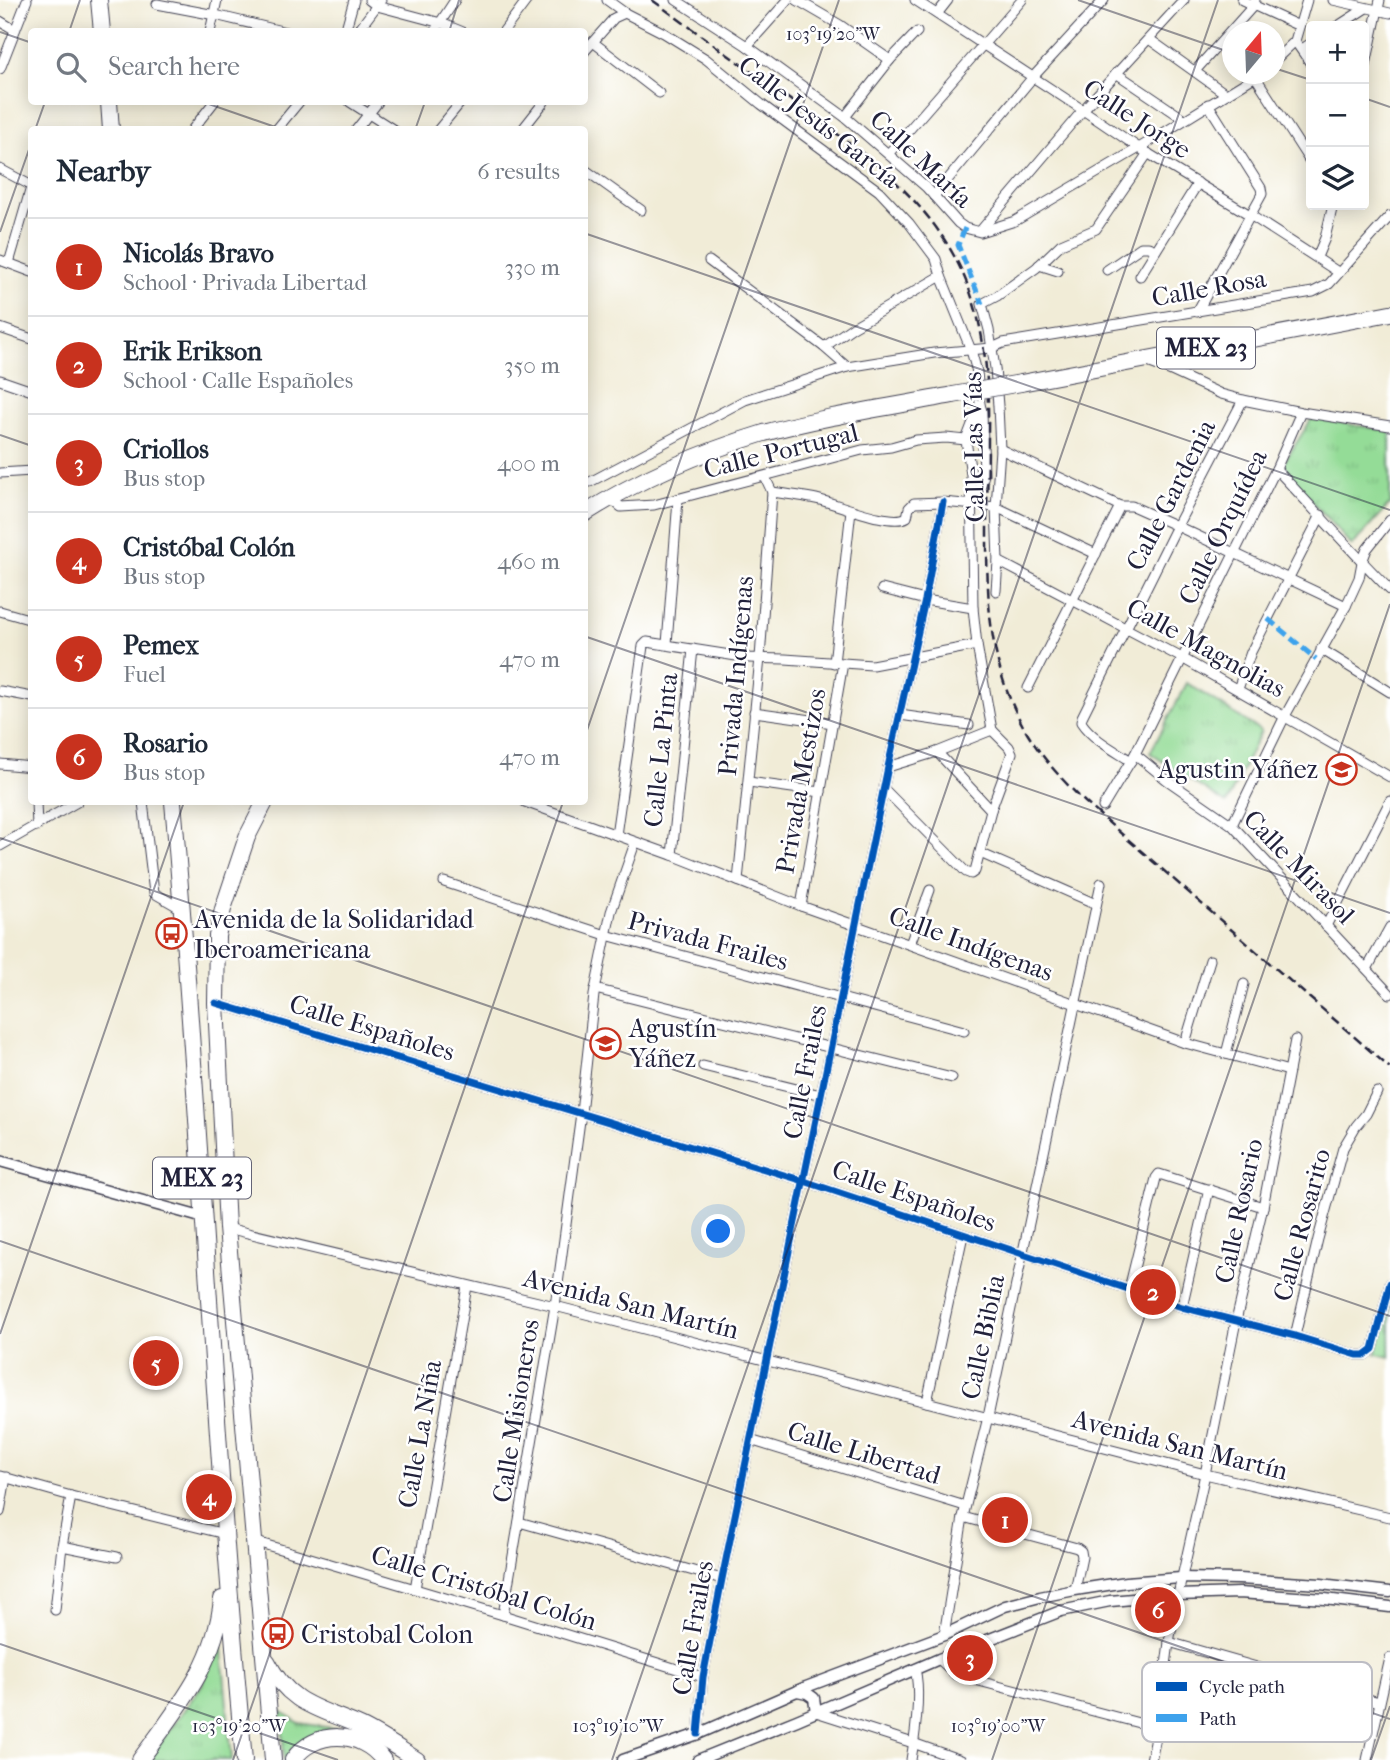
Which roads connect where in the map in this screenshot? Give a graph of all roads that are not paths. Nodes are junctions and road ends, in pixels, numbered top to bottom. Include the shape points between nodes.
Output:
1 (27, 0) edge
2 (99, 0) edge
3 (217, 0) edge
4 (354, 0) edge
5 (455, 0) edge
6 (527, 0) edge
7 (607, 0) edge
8 (676, 0) edge
9 (788, 0) edge
10 (797, 0) edge
11 (915, 0) edge
12 (948, 0) edge
13 (1022, 0) edge
14 (1104, 0) edge
15 (1184, 0) edge
16 (1242, 0) edge
17 (1307, 0) edge
18 (1333, 0) edge
19 (1380, 0) edge
20 (376, 2) edge
21 (1255, 3) edge
22 (157, 4) dead end
23 (1366, 8) junction
24 (1377, 11) junction
25 (625, 13) junction
26 (1390, 13) edge
27 (937, 14) junction
28 (215, 15) junction
29 (0, 21) edge
30 (1346, 21) edge
31 (1299, 26) junction
32 (438, 27) edge
33 (102, 28) edge
34 (211, 28) edge
35 (269, 28) edge
36 (346, 28) edge
37 (360, 28) edge
38 (506, 28) edge
39 (15, 30) junction
40 (917, 32) dead end
41 (1149, 39) junction
42 (593, 42) junction
43 (1306, 44) edge
44 (983, 45) junction
45 (1298, 45) junction
46 (747, 46) junction
47 (588, 48) edge
48 (1369, 50) edge
49 (1285, 54) edge
50 (1306, 57) edge
51 (890, 61) junction
52 (0, 69) edge
53 (1195, 71) junction
54 (1116, 73) junction
55 (1033, 77) junction
56 (1242, 84) edge
57 (1263, 84) edge
58 (659, 93) dead end
59 (1226, 94) junction
60 (1208, 104) junction
61 (109, 105) edge
62 (212, 105) edge
63 (297, 105) edge
64 (354, 105) edge
65 (376, 105) edge
66 (459, 105) edge
67 (542, 105) edge
68 (1083, 110) junction
69 (368, 114) junction
70 (845, 117) junction
71 (1184, 119) junction
72 (111, 126) edge
73 (195, 126) edge
74 (279, 126) edge
75 (359, 126) edge
76 (388, 126) edge
77 (441, 126) edge
78 (527, 126) edge
79 (1144, 150) junction
80 (889, 153) junction
81 (1306, 155) edge
82 (0, 169) edge
83 (588, 172) edge
84 (28, 183) edge
85 (1198, 183) junction
86 (28, 194) edge
87 (934, 196) junction
88 (640, 210) dead end
89 (1333, 210) edge
90 (1250, 215) junction
91 (1390, 216) edge
92 (980, 232) junction
93 (1156, 250) junction
94 (1317, 257) junction
95 (709, 261) dead end
96 (4, 262) edge
97 (1039, 265) junction
98 (1107, 270) dead end
99 (28, 271) edge
100 (1058, 271) dead end
101 (1338, 272) junction
102 (941, 276) junction
103 (1140, 276) dead end
104 (1197, 312) junction
105 (1390, 313) edge
106 (0, 328) edge
107 (28, 338) edge
108 (824, 347) junction
109 (992, 348) junction
110 (971, 350) junction
111 (1140, 359) junction
112 (847, 367) junction
113 (0, 380) edge
114 (28, 390) edge
115 (1243, 400) junction
116 (980, 404) junction
117 (1301, 412) junction
118 (1390, 426) edge
119 (966, 440) junction
120 (1000, 449) junction
121 (1276, 469) junction
122 (28, 471) edge
123 (0, 473) edge
124 (765, 477) junction
125 (588, 481) edge
126 (772, 492) junction
127 (610, 498) junction
128 (678, 499) junction
129 (943, 502) junction
130 (972, 506) junction
131 (1120, 506) junction
132 (996, 507) junction
133 (851, 510) junction
134 (588, 512) edge
135 (1321, 515) junction
136 (1390, 520) edge
137 (1177, 526) junction
138 (1235, 553) junction
139 (1096, 554) junction
140 (998, 561) junction
141 (1362, 562) junction
142 (1287, 579) junction
143 (882, 589) dead end
144 (1390, 590) edge
145 (996, 591) dead end
146 (925, 600) junction
147 (1073, 600) junction
148 (1346, 606) junction
149 (973, 608) junction
150 (0, 611) edge
151 (28, 619) edge
152 (1127, 628) junction
153 (667, 644) junction
154 (977, 645) junction
155 (693, 649) junction
156 (1321, 649) junction
157 (760, 658) junction
158 (912, 658) junction
159 (1182, 658) junction
160 (838, 663) junction
161 (1028, 688) dead end
162 (1238, 689) junction
163 (0, 691) edge
164 (1390, 692) edge
165 (28, 696) edge
166 (754, 712) junction
167 (900, 715) junction
168 (1284, 716) junction
169 (1081, 722) joint
170 (833, 723) junction
171 (968, 725) dead end
172 (992, 730) junction
173 (937, 752) junction
174 (1133, 757) junction
175 (0, 764) edge
176 (28, 767) edge
177 (888, 767) junction
178 (1390, 777) edge
179 (749, 782) junction
180 (884, 789) junction
181 (821, 792) junction
182 (1390, 801) edge
183 (36, 805) edge
184 (72, 805) edge
185 (143, 805) edge
186 (173, 805) edge
187 (263, 805) edge
188 (533, 805) edge
189 (1103, 807) dead end
190 (991, 810) junction
191 (1232, 825) junction
192 (37, 826) junction
193 (616, 835) junction
194 (635, 843) junction
195 (0, 846) edge
196 (981, 853) junction
197 (672, 855) junction
198 (738, 881) junction
199 (444, 882) dead end
200 (1101, 883) dead end
201 (930, 890) dead end
202 (1096, 904) junction
203 (801, 906) junction
204 (182, 909) junction
205 (856, 926) junction
206 (1326, 926) junction
207 (1390, 927) edge
208 (606, 935) junction
209 (910, 944) junction
210 (1210, 960) dead end
211 (1367, 969) junction
212 (1244, 984) dead end
213 (595, 989) junction
214 (1390, 994) edge
215 (841, 999) junction
216 (216, 1003) junction
217 (1074, 1003) junction
218 (964, 1031) dead end
219 (1295, 1040) dead end
220 (1185, 1043) junction
221 (831, 1047) junction
222 (1226, 1054) junction
223 (703, 1066) dead end
224 (1289, 1071) junction
225 (952, 1078) dead end
226 (1377, 1092) dead end
227 (821, 1096) junction
228 (581, 1113) junction
229 (0, 1161) edge
230 (804, 1181) junction
231 (1209, 1189) junction
232 (1263, 1206) junction
233 (204, 1218) junction
234 (227, 1228) junction
235 (963, 1235) junction
236 (1021, 1253) junction
237 (1390, 1283) edge
238 (467, 1286) junction
239 (1129, 1289) junction
240 (555, 1306) junction
241 (1182, 1307) junction
242 (1236, 1321) junction
243 (1294, 1336) junction
244 (768, 1361) junction
245 (927, 1402) junction
246 (988, 1417) junction
247 (750, 1440) junction
248 (1205, 1474) junction
249 (3, 1476) edge
250 (71, 1496) junction
251 (965, 1506) junction
252 (0, 1512) edge
253 (963, 1517) junction
254 (1390, 1517) edge
255 (519, 1521) junction
256 (225, 1534) junction
257 (254, 1541) junction
258 (62, 1546) junction
259 (226, 1555) junction
260 (117, 1558) dead end
261 (1181, 1578) junction
262 (722, 1579) junction
263 (415, 1589) junction
264 (1075, 1590) junction
265 (1390, 1592) edge
266 (1178, 1595) junction
267 (1390, 1607) edge
268 (55, 1610) dead end
269 (503, 1615) junction
270 (944, 1635) junction
271 (1169, 1642) junction
272 (264, 1655) junction
273 (1390, 1658) edge
274 (939, 1659) junction
275 (1166, 1662) edge
276 (1239, 1662) edge
277 (915, 1670) junction
278 (703, 1677) junction
279 (797, 1691) junction
280 (1372, 1700) edge
281 (1379, 1702) junction
282 (816, 1712) junction
283 (1142, 1724) edge
284 (698, 1734) junction
285 (1372, 1736) edge
286 (1154, 1742) edge
287 (1371, 1742) edge
288 (914, 1743) junction
289 (140, 1760) edge
290 (244, 1760) edge
291 (273, 1760) edge
292 (293, 1760) edge
293 (383, 1760) edge
294 (416, 1760) edge
295 (623, 1760) edge
296 (698, 1760) edge
297 (911, 1760) edge
298 (961, 1760) edge
299 (1150, 1760) edge
300 (1367, 1760) edge

1 - 39 street
2 - 33 highway
3 - 28 street
4 - 36 street
5 - 32 street
6 - 38 street
7 - 25 street, Calle Jesús García
8 - 46 street, Calle María
9 - 46 street
10 - 51 street
11 - 27 street, Calle Jorge
12 - 27 street
13 - 44 street
14 - 55 street
15 - 41 street
16 - 21 street
17 - 31 street
18 - 23 street
19 - 24 street
20 - 32 street
20 - 37 street
21 - 31 street
21 - 53 street
22 - 28 street
23 - 24 street
23 - 30 street
24 - 26 street
24 - 48 street
25 - 42 street via 614,18
25 - 102 street, Calle Jesús García via 706,59 879,191 936,259
27 - 44 street, Calle Jorge
28 - 34 street
28 - 35 street
29 - 39 street
31 - 45 street
39 - 52 street
40 - 51 street
41 - 53 street
41 - 54 street
42 - 47 street
42 - 58 street
43 - 45 street
44 - 55 street, Calle Jorge
44 - 80 street
45 - 49 street
45 - 50 street
46 - 70 street, Calle María
51 - 70 street
53 - 59 street
54 - 68 street
54 - 71 street
55 - 68 street, Calle Jorge
55 - 87 street
56 - 59 street, Calle María
57 - 81 street
59 - 60 street, Calle María
60 - 71 street, Calle María
60 - 90 street via 1261,188
61 - 72 highway
62 - 73 street
63 - 74 street
64 - 69 street
65 - 69 street
66 - 77 street
67 - 78 street
68 - 79 street, Calle Jorge
68 - 92 street
69 - 75 street
69 - 76 street
70 - 80 street, Calle María
71 - 79 street, Calle María
79 - 85 street, Calle Jorge
79 - 92 street, Calle María via 1015,221
79 - 97 street via 1096,229 1061,244
80 - 87 street, Calle María
82 - 84 street
83 - 88 street
85 - 90 street, Calle Jorge
85 - 93 street
86 - 96 street
87 - 92 street, Calle María via 958,223
89 - 94 street
90 - 94 street, Calle Jorge
90 - 104 street
91 - 101 street, Calle Rosa
93 - 98 street via 1141,247
93 - 103 street
94 - 101 street, Calle Jorge
95 - 108 street
96 - 99 street
97 - 100 street
97 - 109 street, Calle Las Vías via 982,304
101 - 104 street, Calle Rosa via 1329,284 1313,292
102 - 108 street
102 - 110 street, Calle Jesús García
104 - 109 street, Calle Rosa
105 - 111 highway, MEX 23
106 - 107 street
108 - 112 street
109 - 110 street, Calle Rosa
109 - 120 street, Calle Las Vías
110 - 112 street, Calle Rosa
110 - 116 street, Calle Jesús García
111 - 115 street
111 - 127 highway, MEX 23, bridge via 764,433 714,450
112 - 125 street, Calle Rosa via 745,400
113 - 114 street
115 - 117 street
115 - 137 street, Calle Gardenia
116 - 119 street, Calle Jesús García
116 - 130 street via 984,475
117 - 118 street
117 - 121 street, Calle Orquídea
119 - 124 street, Calle Portugal via 916,440
119 - 130 street, Calle Las Vías
120 - 131 street
120 - 132 street, Calle Las Vías
121 - 135 street
121 - 138 street, Calle Orquídea
122 - 123 street
124 - 126 street, Privada Indígenas
124 - 128 street, Calle Portugal
126 - 133 street
126 - 157 street, Privada Indígenas
127 - 128 street, Calle Portugal via 621,507
127 - 134 highway, MEX 23
128 - 153 street
129 - 130 street
129 - 133 street via 914,503 902,520
129 - 146 street, Calle Frailes
130 - 132 street
130 - 149 street, Calle Las Vías
131 - 137 street via 1132,506
131 - 139 street
132 - 139 street
132 - 140 street, Calle Las Vías
133 - 160 street, Privada Mestizos
135 - 141 street
135 - 142 street
136 - 141 street
137 - 138 street
137 - 152 street, Calle Gardenia
138 - 142 street
138 - 159 street, Calle Orquídea
139 - 147 street
140 - 145 street, Calle Las Vías
140 - 147 street, Calle Magnolias
141 - 144 street
141 - 148 street
142 - 148 street
142 - 162 street
143 - 146 street
146 - 149 street
146 - 158 street, Calle Frailes
147 - 152 street, Calle Magnolias
147 - 161 street
148 - 156 street
149 - 154 street, Calle Las Vías
150 - 151 street
152 - 159 street, Calle Magnolias
152 - 169 street, Calle Gardenia
153 - 155 street
153 - 193 street via 644,644
154 - 158 street
154 - 172 street, Calle Las Vías
155 - 157 street
155 - 197 street, Calle La Pinta
156 - 164 street
156 - 168 street
157 - 160 street
157 - 166 street, Privada Indígenas
158 - 160 street via 872,665
158 - 167 street, Calle Frailes
159 - 162 street, Calle Magnolias
159 - 174 street, Calle Orquídea
160 - 170 street, Privada Mestizos
162 - 168 street, Calle Magnolias
163 - 165 street
166 - 170 street
166 - 179 street, Privada Indígenas
167 - 171 street
167 - 177 street, Calle Frailes
168 - 178 street, Calle Magnolias
168 - 191 street
169 - 174 street, Calle Mirasol via 1097,739
170 - 181 street, Privada Mestizos
172 - 173 street
172 - 190 street via 1012,753
173 - 177 street
173 - 190 street
174 - 189 street, Calle Orquídea
174 - 191 street, Calle Mirasol
175 - 176 street
177 - 180 street, Calle Frailes
179 - 181 street
179 - 198 street, Privada Indígenas
180 - 196 street via 966,872 975,871
180 - 205 street, Calle Frailes
181 - 203 street, Privada Mestizos
182 - 206 street
183 - 192 street
184 - 192 street
185 - 204 street via 154,893
186 - 204 highway, MEX 23
187 - 216 highway, MEX 23 via 247,837 223,909 217,936
188 - 193 street, Calle Indígenas
190 - 196 street
191 - 206 street, Calle Mirasol
192 - 195 street
193 - 194 street, Calle Indígenas
194 - 197 street, Calle Indígenas
194 - 208 street, Calle Misioneros
196 - 202 street
197 - 198 street, Calle Indígenas
198 - 203 street, Calle Indígenas
199 - 208 street, Privada Frailes
200 - 202 street, Calle Biblia
201 - 209 street
202 - 217 street, Calle Biblia
203 - 205 street, Calle Indígenas
204 - 233 highway, MEX 23
205 - 209 street, Calle Indígenas
205 - 215 street, Calle Frailes
206 - 211 street, Calle Mirasol
207 - 211 street
208 - 213 street, Calle Misioneros
208 - 215 street, Privada Frailes
209 - 217 street, Calle Indígenas
210 - 220 street
211 - 214 street, Calle Mirasol
212 - 222 street
213 - 221 street
213 - 228 street, Calle Misioneros
215 - 218 street, Privada Frailes
215 - 221 street, Calle Frailes
216 - 228 street, Calle Españoles
216 - 234 highway, MEX 23
217 - 220 street, Calle Indígenas
217 - 236 street, Calle Biblia
219 - 224 street, Calle Rosario
220 - 222 street, Calle Indígenas
221 - 225 street
221 - 227 street, Calle Frailes
222 - 224 street, Calle Indígenas
223 - 227 street
224 - 232 street, Calle Rosario
226 - 243 street, Calle Rosarito via 1343,1149
227 - 230 street, Calle Frailes
228 - 230 street, Calle Españoles
228 - 240 street, Calle Misioneros
229 - 233 street
230 - 235 street, Calle Españoles
230 - 244 street, Calle Frailes
231 - 232 street
231 - 239 street via 1159,1174
231 - 241 street
232 - 242 street, Calle Rosario
233 - 256 highway, MEX 23
234 - 238 street, Avenida San Martín
234 - 257 highway, MEX 23
235 - 236 street, Calle Españoles
235 - 245 street
236 - 239 street, Calle Españoles
236 - 246 street, Calle Biblia
237 - 243 street, Calle Españoles via 1370,1353 1357,1354
238 - 240 street, Avenida San Martín
238 - 263 street, Calle La Niña
239 - 241 street, Calle Españoles
240 - 244 street, Avenida San Martín
240 - 255 street, Calle Misioneros
241 - 242 street, Calle Españoles
242 - 243 street, Calle Españoles
242 - 248 street, Calle Rosario
244 - 245 street, Avenida San Martín
244 - 247 street, Calle Frailes
245 - 246 street, Avenida San Martín
246 - 248 street, Avenida San Martín
246 - 251 street, Calle Biblia
247 - 251 street, Calle Libertad
247 - 262 street, Calle Frailes
248 - 254 street, Avenida San Martín
248 - 261 street, Calle Rosario
249 - 250 street
249 - 252 street
250 - 256 street
250 - 258 street
251 - 253 street, Calle Biblia
253 - 264 street via 1077,1548 1082,1557
253 - 270 street, Calle Biblia
255 - 262 street
255 - 269 street, Calle Misioneros
256 - 259 highway, MEX 23
257 - 263 street, Calle Cristóbal Colón
257 - 272 highway, MEX 23
258 - 260 street
258 - 268 street
259 - 289 highway via 220,1619 206,1661
259 - 290 highway, MEX 23
261 - 264 street
261 - 265 street
261 - 266 street, Calle Rosario
262 - 278 street, Calle Frailes
263 - 269 street, Calle Cristóbal Colón
264 - 270 street via 1005,1606
266 - 267 street via 1239,1593
266 - 271 street, Calle Rosario
266 - 274 street via 1061,1611
269 - 278 street, Calle Cristóbal Colón
270 - 279 street
271 - 275 street, Calle Rosario
271 - 276 street
272 - 291 highway, MEX 23
272 - 294 highway via 285,1688
273 - 281 street
274 - 277 street
274 - 283 street via 956,1675
277 - 282 street
277 - 288 street
278 - 284 street, Calle Frailes
279 - 282 street via 811,1695
279 - 284 street
280 - 281 street
281 - 285 street
282 - 288 street
282 - 296 street
284 - 295 street
286 - 299 street, Calle Rosario
287 - 300 street
288 - 297 street
288 - 298 street
292 - 293 highway via 309,1744 346,1737 367,1744

